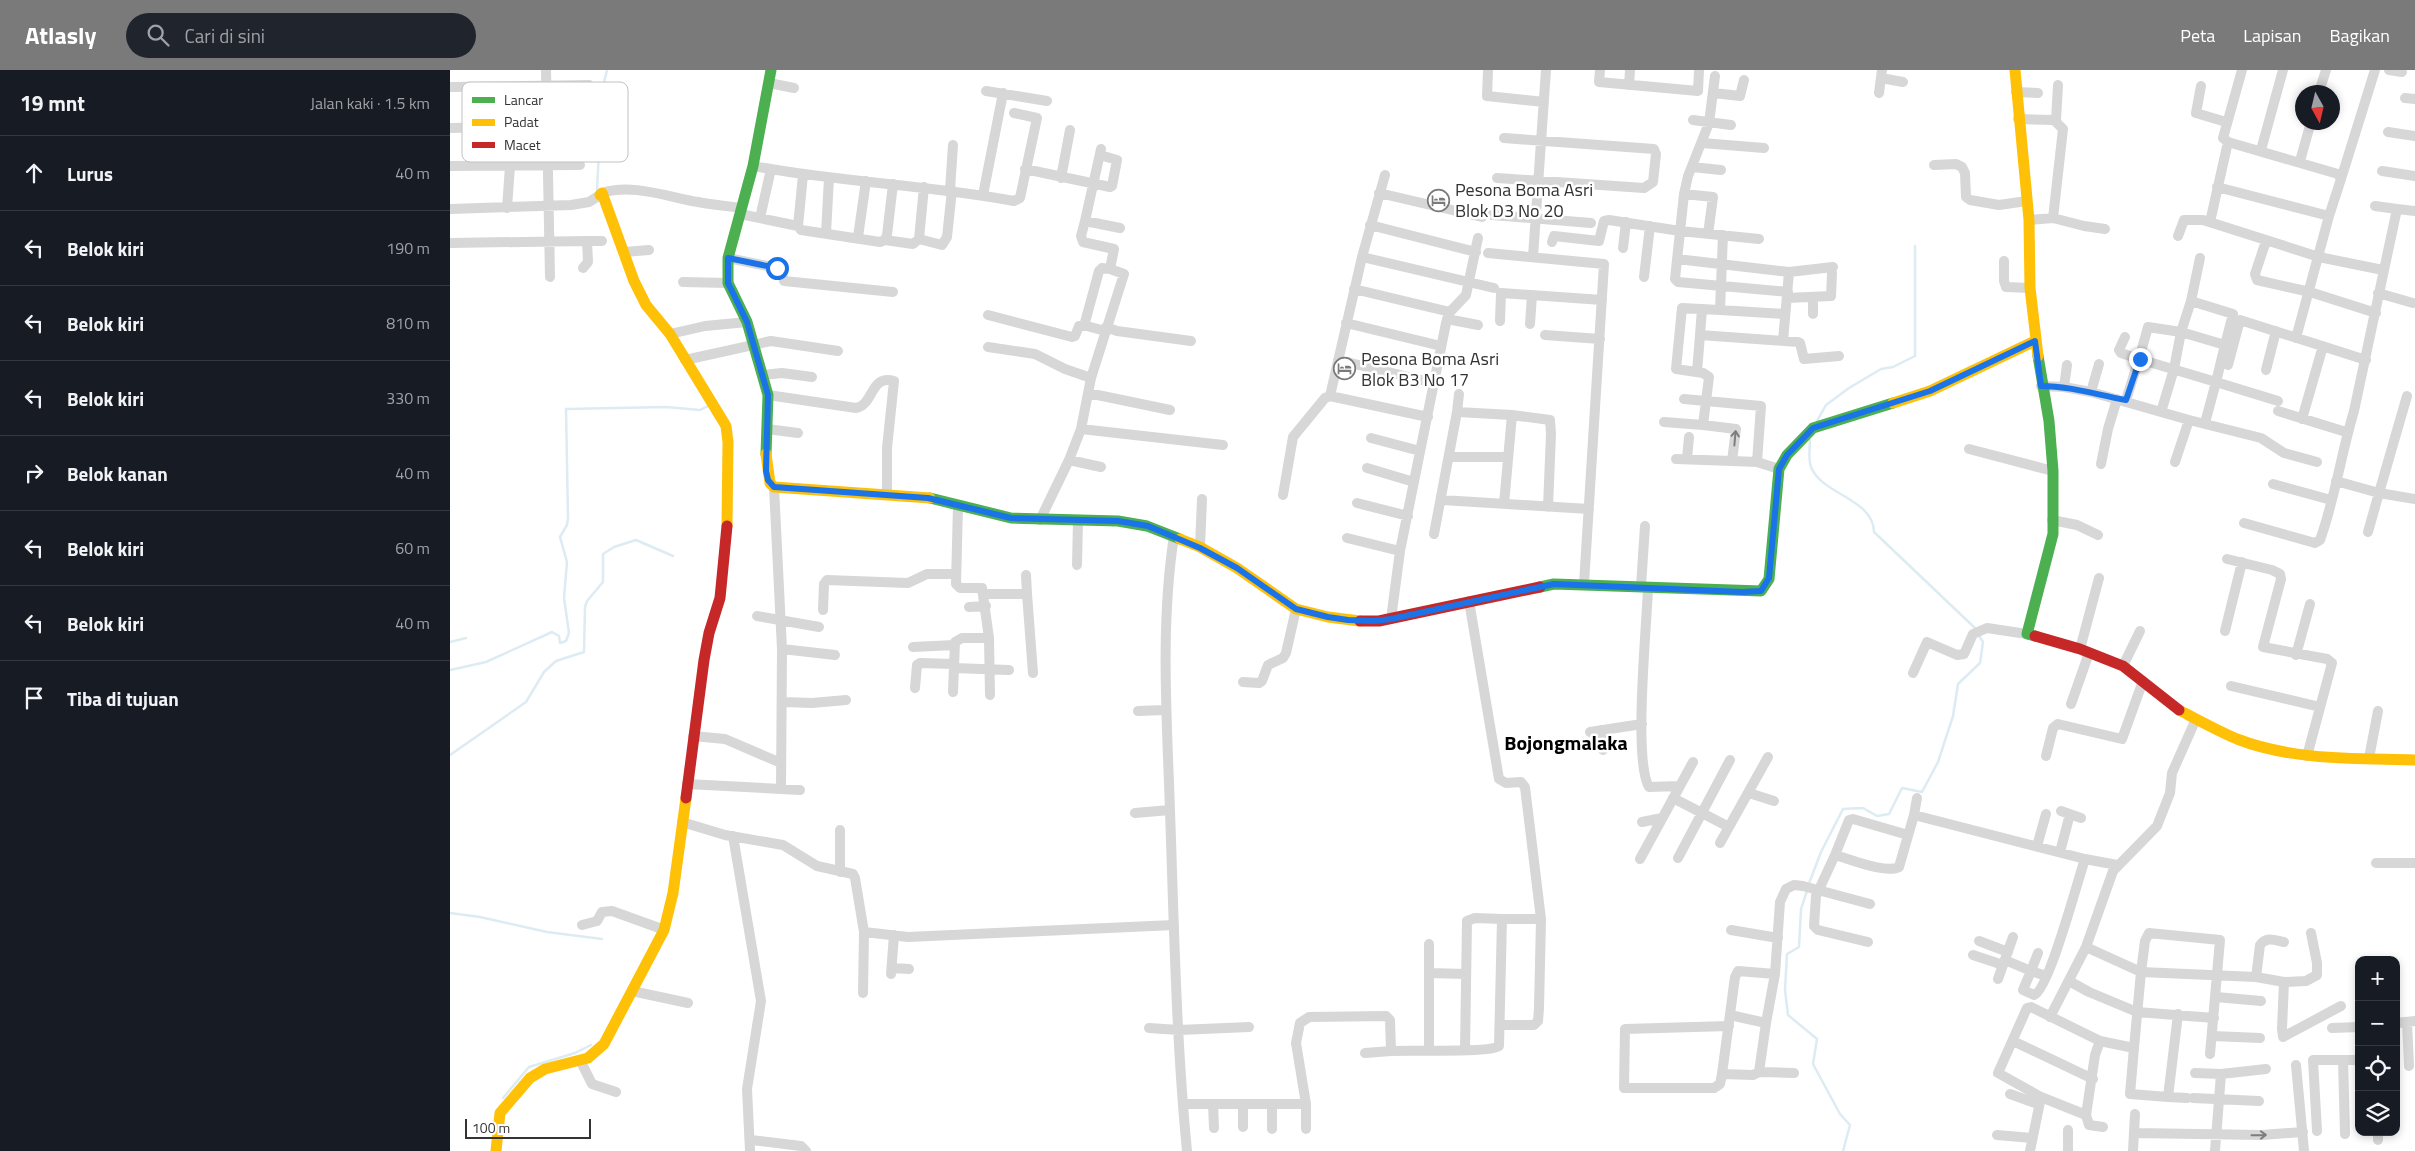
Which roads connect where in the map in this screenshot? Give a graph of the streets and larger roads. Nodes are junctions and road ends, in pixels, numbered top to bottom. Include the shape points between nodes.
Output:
1 (771, 70) edge
2 (1488, 70) edge
3 (1546, 70) edge
4 (1600, 70) edge
5 (1630, 70) edge
6 (1699, 70) edge
7 (2015, 70) edge
8 (2242, 70) edge
9 (2283, 70) edge
10 (2326, 70) edge
11 (2375, 70) edge
12 (2389, 70) edge
13 (2402, 72) dead end
14 (1882, 74) edge
15 (1715, 76) dead end
16 (1744, 80) dead end
17 (769, 82) junction
18 (1903, 82) dead end
19 (1629, 85) junction
20 (2058, 85) dead end
21 (2321, 85) edge
22 (2201, 86) dead end
23 (794, 88) dead end
24 (986, 91) dead end
25 (2016, 92) junction
26 (1714, 93) junction
27 (1879, 93) dead end
28 (2038, 93) dead end
29 (1003, 94) junction
30 (1047, 101) dead end
31 (1544, 102) junction
32 (1014, 113) dead end
33 (2018, 119) junction
34 (1693, 120) dead end
35 (2056, 120) junction
36 (2226, 122) junction
37 (1709, 123) junction
38 (1730, 125) dead end
39 (1070, 130) dead end
40 (2309, 130) edge
41 (2388, 132) dead end
42 (2415, 136) edge
43 (1504, 138) dead end
44 (1542, 140) junction
45 (1702, 142) junction
46 (2228, 142) junction
47 (954, 145) dead end
48 (1764, 148) dead end
49 (2261, 150) junction
50 (2300, 161) junction
51 (548, 164) junction
52 (580, 165) dead end
53 (1934, 165) dead end
54 (450, 166) edge
55 (510, 166) junction
56 (752, 166) junction
57 (1692, 167) junction
58 (771, 169) junction
59 (1025, 170) junction
60 (1721, 170) dead end
61 (2382, 171) dead end
62 (803, 175) junction
63 (1385, 175) dead end
64 (2415, 176) edge
65 (829, 178) junction
66 (1061, 178) junction
67 (1497, 178) dead end
68 (2341, 179) junction
69 (1539, 180) junction
70 (866, 182) junction
71 (893, 184) junction
72 (1094, 186) junction
73 (924, 187) junction
74 (2217, 187) junction
75 (951, 190) junction
76 (1379, 193) junction
77 (1684, 194) junction
78 (983, 195) junction
79 (599, 196) junction
80 (2027, 201) junction
81 (548, 206) junction
82 (2375, 206) dead end
83 (508, 208) junction
84 (450, 209) edge
85 (2397, 209) junction
86 (741, 211) junction
87 (2415, 212) edge
88 (2329, 216) junction
89 (760, 218) junction
90 (1537, 218) junction
91 (2053, 218) junction
92 (2028, 220) junction
93 (1085, 221) junction
94 (1626, 222) junction
95 (2210, 222) junction
96 (1591, 223) dead end
97 (1370, 224) junction
98 (798, 226) junction
99 (1650, 226) junction
100 (1120, 228) dead end
101 (2105, 229) dead end
102 (1680, 231) junction
103 (826, 233) junction
104 (1708, 234) junction
105 (1723, 235) junction
106 (1554, 236) dead end
107 (2178, 236) dead end
108 (858, 237) junction
109 (1478, 238) dead end
110 (919, 239) junction
111 (1759, 239) dead end
112 (885, 240) junction
113 (587, 241) junction
114 (602, 241) dead end
115 (2266, 241) junction
116 (549, 242) junction
117 (450, 243) edge
118 (1623, 248) dead end
119 (649, 250) dead end
120 (624, 252) junction
121 (1476, 252) junction
122 (1488, 253) dead end
123 (1362, 256) junction
124 (2319, 256) junction
125 (1534, 257) junction
126 (728, 258) junction
127 (2200, 258) dead end
128 (1677, 260) junction
129 (2004, 261) dead end
130 (1722, 265) junction
131 (582, 268) dead end
132 (1110, 269) junction
133 (2383, 270) junction
134 (1789, 272) junction
135 (550, 277) dead end
136 (1644, 277) dead end
137 (683, 282) dead end
138 (728, 283) junction
139 (1469, 283) junction
140 (1722, 287) junction
141 (1494, 288) dead end
142 (2030, 288) junction
143 (1354, 289) junction
144 (893, 292) dead end
145 (2310, 292) junction
146 (2378, 293) junction
147 (1532, 295) junction
148 (1787, 295) junction
149 (1813, 298) junction
150 (1602, 300) junction
151 (2414, 300) edge
152 (2191, 301) junction
153 (1702, 309) junction
154 (1720, 310) junction
155 (2376, 312) junction
156 (1785, 314) junction
157 (1813, 314) dead end
158 (988, 315) dead end
159 (1448, 316) junction
160 (1500, 321) dead end
161 (747, 322) junction
162 (1346, 324) junction
163 (1530, 324) dead end
164 (1478, 325) dead end
165 (1084, 326) junction
166 (1106, 329) junction
167 (2276, 331) junction
168 (2181, 332) junction
169 (670, 334) junction
170 (1545, 335) dead end
171 (1700, 335) junction
172 (2126, 337) dead end
173 (2296, 338) junction
174 (1600, 339) junction
175 (1191, 341) dead end
176 (1783, 341) junction
177 (2035, 341) junction
178 (754, 344) junction
179 (2225, 345) junction
180 (1441, 346) junction
181 (2323, 346) junction
182 (988, 347) dead end
183 (838, 351) dead end
184 (1839, 356) dead end
185 (2140, 359) junction
186 (685, 360) junction
187 (1338, 360) junction
188 (2366, 360) junction
189 (2099, 364) dead end
190 (2067, 365) dead end
191 (2228, 365) dead end
192 (2174, 369) junction
193 (2266, 370) dead end
194 (1697, 372) junction
195 (763, 375) junction
196 (812, 377) dead end
197 (1091, 378) junction
198 (2216, 382) junction
199 (1434, 383) junction
200 (2041, 386) junction
201 (2064, 387) junction
202 (2091, 392) junction
203 (1088, 393) junction
204 (1459, 394) dead end
205 (768, 395) junction
206 (1330, 396) junction
207 (2407, 396) dead end
208 (1684, 399) dead end
209 (1706, 400) junction
210 (2122, 400) junction
211 (1170, 410) dead end
212 (1457, 412) junction
213 (2160, 412) junction
214 (1512, 415) junction
215 (1428, 417) junction
216 (2302, 419) junction
217 (2189, 420) junction
218 (1664, 422) dead end
219 (2205, 423) junction
220 (1703, 425) junction
221 (767, 429) junction
222 (1080, 429) junction
223 (2346, 432) junction
224 (798, 433) dead end
225 (1689, 437) dead end
226 (1371, 438) dead end
227 (1223, 445) dead end
228 (1970, 449) dead end
229 (1420, 451) junction
230 (1450, 457) junction
231 (1508, 457) junction
232 (1069, 460) junction
233 (1732, 461) junction
234 (1757, 462) junction
235 (2175, 462) dead end
236 (2317, 462) dead end
237 (2101, 464) dead end
238 (1101, 467) dead end
239 (1367, 468) dead end
240 (1779, 469) junction
241 (2052, 471) junction
242 (2336, 481) junction
243 (1414, 482) junction
244 (2273, 484) dead end
245 (774, 487) junction
246 (2379, 493) junction
247 (887, 495) junction
248 (1282, 495) dead end
249 (1202, 499) dead end
250 (2415, 499) edge
251 (1442, 500) junction
252 (2331, 500) junction
253 (1358, 503) dead end
254 (1504, 504) junction
255 (958, 505) junction
256 (1548, 507) junction
257 (1589, 509) junction
258 (1408, 516) junction
259 (1040, 520) junction
260 (1078, 520) junction
261 (2052, 520) junction
262 (2244, 522) dead end
263 (1645, 526) dead end
264 (2368, 532) dead end
265 (1434, 534) dead end
266 (2098, 534) dead end
267 (1174, 536) junction
268 (1347, 538) dead end
269 (1200, 548) junction
270 (1400, 551) junction
271 (2227, 558) dead end
272 (2242, 562) junction
273 (1078, 565) dead end
274 (956, 574) junction
275 (1026, 575) dead end
276 (2099, 578) dead end
277 (1584, 584) junction
278 (1645, 586) junction
279 (984, 594) junction
280 (1027, 594) junction
281 (1473, 600) junction
282 (2310, 604) dead end
283 (986, 606) junction
284 (969, 608) dead end
285 (1296, 609) junction
286 (823, 610) dead end
287 (757, 616) dead end
288 (780, 619) junction
289 (1391, 619) junction
290 (819, 627) dead end
291 (2140, 631) dead end
292 (2225, 631) dead end
293 (2027, 634) junction
294 (989, 638) junction
295 (955, 645) junction
296 (913, 647) dead end
297 (782, 649) junction
298 (2085, 651) junction
299 (835, 655) dead end
300 (2296, 655) junction
301 (954, 666) junction
302 (2123, 666) junction
303 (990, 668) junction
304 (1009, 670) dead end
305 (1033, 673) dead end
306 (1913, 673) dead end
307 (2143, 681) junction
308 (1243, 682) dead end
309 (2231, 686) dead end
310 (915, 688) dead end
311 (953, 692) dead end
312 (990, 695) dead end
313 (846, 700) dead end
314 (784, 702) junction
315 (2071, 704) dead end
316 (2320, 708) junction
317 (1166, 710) junction
318 (1138, 711) dead end
319 (2378, 711) dead end
320 (2196, 719) junction
321 (1642, 724) junction
322 (1601, 730) junction
323 (1590, 732) dead end
324 (693, 736) junction
325 (1603, 750) dead end
326 (2046, 756) dead end
327 (2307, 756) junction
328 (1768, 757) dead end
329 (2369, 758) junction
330 (1730, 760) dead end
331 (2415, 760) edge
332 (1693, 762) dead end
333 (781, 763) junction
334 (687, 784) junction
335 (1679, 786) junction
336 (781, 788) junction
337 (800, 790) dead end
338 (1749, 793) junction
339 (1673, 798) junction
340 (1917, 798) dead end
341 (1774, 801) dead end
342 (1170, 810) junction
343 (1702, 812) junction
344 (1135, 813) dead end
345 (2046, 814) dead end
346 (1914, 815) junction
347 (1662, 818) junction
348 (2081, 818) dead end
349 (682, 822) junction
350 (1642, 822) dead end
351 (1729, 827) junction
352 (840, 830) dead end
353 (1908, 835) junction
354 (733, 836) junction
355 (1720, 843) dead end
356 (2037, 846) junction
357 (2060, 852) junction
358 (1836, 855) junction
359 (1678, 858) dead end
360 (1640, 859) dead end
361 (2085, 859) junction
362 (2376, 863) dead end
363 (2415, 863) edge
364 (2117, 866) junction
365 (840, 872) junction
366 (1812, 888) junction
367 (1870, 904) dead end
368 (1502, 919) junction
369 (1541, 919) junction
370 (582, 925) dead end
371 (1174, 925) junction
372 (659, 928) junction
373 (1731, 930) dead end
374 (864, 932) junction
375 (2312, 933) dead end
376 (894, 935) junction
377 (2014, 937) dead end
378 (1778, 938) junction
379 (1979, 941) dead end
380 (1868, 942) dead end
381 (2284, 942) dead end
382 (1429, 944) dead end
383 (2086, 947) junction
384 (2038, 953) dead end
385 (1973, 954) dead end
386 (2005, 959) junction
387 (909, 969) dead end
388 (2031, 971) junction
389 (2141, 972) junction
390 (1429, 973) junction
391 (1466, 974) junction
392 (1775, 974) junction
393 (2218, 975) junction
394 (2046, 976) junction
395 (2256, 977) junction
396 (1998, 979) dead end
397 (2069, 981) junction
398 (2284, 982) junction
399 (632, 991) junction
400 (863, 993) dead end
401 (2216, 997) junction
402 (2261, 1001) dead end
403 (688, 1003) dead end
404 (2341, 1006) dead end
405 (2137, 1012) junction
406 (2178, 1014) junction
407 (2050, 1017) junction
408 (2214, 1018) junction
409 (1729, 1021) junction
410 (2411, 1022) edge
411 (1766, 1023) junction
412 (1500, 1025) junction
413 (2355, 1027) edge
414 (1149, 1028) dead end
415 (1249, 1028) dead end
416 (2332, 1028) dead end
417 (1179, 1030) junction
418 (2213, 1036) junction
419 (2260, 1038) dead end
420 (2013, 1041) junction
421 (2100, 1041) junction
422 (2134, 1048) junction
423 (1429, 1049) junction
424 (1465, 1050) junction
425 (1391, 1051) junction
426 (1365, 1052) dead end
427 (2210, 1054) dead end
428 (580, 1060) junction
429 (2343, 1060) junction
430 (2355, 1060) edge
431 (2296, 1065) dead end
432 (2409, 1066) dead end
433 (2266, 1069) dead end
434 (1759, 1072) junction
435 (1794, 1073) dead end
436 (2195, 1073) dead end
437 (1722, 1074) junction
438 (2221, 1074) junction
439 (2092, 1080) junction
440 (616, 1092) dead end
441 (2010, 1094) dead end
442 (2168, 1097) junction
443 (2218, 1099) junction
444 (2040, 1100) junction
445 (2259, 1101) dead end
446 (1183, 1104) junction
447 (1214, 1104) junction
448 (1243, 1104) junction
449 (1306, 1104) junction
450 (1272, 1105) junction
451 (2135, 1114) dead end
452 (2086, 1115) junction
453 (1243, 1127) dead end
454 (2103, 1127) dead end
455 (1214, 1128) dead end
456 (1272, 1129) dead end
457 (1306, 1129) dead end
458 (2068, 1130) dead end
459 (2303, 1132) junction
460 (2317, 1132) dead end
461 (2134, 1133) junction
462 (1997, 1134) dead end
463 (2216, 1134) junction
464 (2345, 1134) dead end
465 (2032, 1138) junction
466 (750, 1146) edge
467 (496, 1151) edge
468 (806, 1151) edge
469 (1186, 1151) edge
470 (2030, 1151) edge
471 (2068, 1151) edge
472 (2133, 1151) edge
473 (2215, 1151) edge
474 (2304, 1151) edge

1 - 17 street
2 - 31 street via 1488,96
3 - 31 street
4 - 19 street via 1599,82
5 - 19 street
6 - 19 street via 1698,91
7 - 25 street
8 - 36 street
9 - 49 street
10 - 21 street
11 - 68 street
12 - 13 street
14 - 18 street
14 - 27 street
15 - 26 street
16 - 26 street via 1740,96
17 - 23 street
17 - 56 street
20 - 35 street
22 - 36 street via 2196,112
24 - 29 street
25 - 28 street
25 - 33 street
26 - 37 street
29 - 30 street
29 - 78 street
31 - 44 street
32 - 59 street via 1038,118
33 - 35 street
33 - 80 street
34 - 37 street
35 - 91 street via 2063,130
36 - 46 street via 2222,135
37 - 38 street
37 - 45 street
39 - 66 street
40 - 50 street
41 - 42 street
43 - 44 street
44 - 69 street
44 - 69 street via 1654,149 1656,154 1653,182 1644,188
45 - 48 street
45 - 57 street
46 - 49 street
46 - 74 street
47 - 75 street
49 - 50 street
50 - 68 street via 2338,174
51 - 52 street
51 - 55 street
51 - 81 street
53 - 80 street via 1956,164 1962,167 1966,197 1970,200 1999,205
54 - 55 street
55 - 83 street
56 - 58 street
56 - 86 street
57 - 60 street
57 - 77 street
58 - 62 street
58 - 89 street
59 - 66 street
59 - 78 street via 1018,200
61 - 64 street
62 - 65 street
62 - 98 street
63 - 76 street
65 - 70 street
65 - 103 street
66 - 72 street
67 - 69 street
68 - 88 street
69 - 90 street
70 - 71 street
70 - 108 street
71 - 73 street
71 - 112 street
72 - 72 street via 1112,186 1116,158 1101,152
72 - 93 street
73 - 75 street
73 - 110 street
74 - 88 street
74 - 95 street
75 - 78 street
75 - 110 street via 945,244
76 - 90 street via 1487,216
76 - 97 street
77 - 102 street
77 - 104 street via 1712,197
79 - 81 street via 580,204
79 - 86 street via 616,190 650,192
79 - 120 street
80 - 92 street
81 - 83 street
81 - 116 street
82 - 85 street
83 - 84 street
85 - 87 street
85 - 133 street
86 - 89 street
86 - 126 street
88 - 124 street
89 - 98 street
90 - 96 street
90 - 125 street
91 - 92 street
91 - 101 street
92 - 142 street
93 - 100 street
93 - 132 street via 1083,242 1114,249
94 - 99 street
94 - 106 street via 1606,220 1599,241
94 - 118 street
95 - 107 street via 2184,220
95 - 115 street
97 - 121 street
97 - 123 street
98 - 103 street via 801,230
99 - 102 street
99 - 136 street
102 - 104 street
102 - 128 street
103 - 108 street
104 - 105 street
105 - 111 street
105 - 130 street
108 - 112 street via 880,242
109 - 121 street
110 - 112 street via 913,244
113 - 114 street
113 - 116 street
113 - 131 street via 588,262
115 - 124 street
115 - 145 street via 2255,274 2257,280
116 - 117 street
116 - 135 street
119 - 120 street
120 - 169 street via 646,305
121 - 139 street
122 - 125 street
123 - 139 street
123 - 143 street
124 - 133 street
124 - 145 street
125 - 150 street via 1603,263
126 - 138 street
126 - 144 street via 777,268 784,282
127 - 152 street
128 - 130 street
128 - 140 street via 1675,280 1678,282
129 - 142 street via 2006,287
130 - 134 street
130 - 140 street
132 - 165 street via 1100,270
132 - 166 street via 1124,274
133 - 146 street
134 - 148 street
134 - 149 street via 1833,270 1831,296
137 - 138 street
138 - 161 street
139 - 141 street
139 - 159 street via 1466,295
140 - 148 street
140 - 154 street
142 - 177 street
143 - 159 street
143 - 162 street
145 - 155 street
145 - 173 street
146 - 151 street
146 - 155 street
147 - 150 street
147 - 160 street via 1502,293
147 - 163 street
148 - 149 street
148 - 156 street
149 - 157 street
150 - 174 street
152 - 168 street
152 - 179 street via 2233,314
153 - 154 street
153 - 171 street
153 - 194 street via 1682,308 1676,367 1677,370
154 - 156 street
155 - 188 street
156 - 176 street
158 - 165 street via 1072,337 1079,326
159 - 164 street
159 - 180 street
161 - 169 street via 704,326
161 - 178 street
162 - 180 street
162 - 187 street
165 - 166 street
166 - 175 street
166 - 197 street
167 - 173 street
167 - 191 street via 2240,320
167 - 193 street
168 - 179 street
168 - 185 street via 2148,327
168 - 192 street
169 - 186 street
170 - 174 street
171 - 176 street
171 - 194 street
172 - 185 street via 2120,353
173 - 181 street
174 - 257 street
176 - 184 street via 1799,342 1804,359
177 - 200 street
177 - 240 street via 1930,391 1813,428 1787,455
178 - 183 street via 771,341
178 - 186 street
178 - 195 street
179 - 198 street
180 - 199 street
181 - 188 street
181 - 216 street
182 - 197 street via 1034,354
185 - 192 street
185 - 210 street
186 - 324 street via 726,426 728,442 726,534 720,598 709,633
187 - 199 street
187 - 206 street
188 - 223 street
189 - 202 street
190 - 201 street
192 - 198 street
192 - 213 street
194 - 209 street via 1709,377
195 - 196 street via 782,373
195 - 205 street
197 - 203 street
198 - 216 street
198 - 219 street
199 - 215 street
200 - 201 street
200 - 241 street via 2049,421
201 - 202 street
202 - 210 street
203 - 211 street
203 - 222 street
204 - 212 street
205 - 221 street
205 - 247 street via 856,408 865,405 879,382 894,381 887,448
206 - 215 street
206 - 248 street via 1293,437
207 - 246 street
208 - 209 street
209 - 220 street
209 - 234 street via 1761,406
210 - 213 street
210 - 237 street via 2108,429
212 - 214 street
212 - 230 street
213 - 217 street
214 - 231 street
214 - 256 street via 1551,422
215 - 229 street
216 - 223 street
217 - 219 street
217 - 235 street
218 - 220 street
219 - 236 street via 2261,438 2284,453
233 -> 220 street via 1736,429
221 - 224 street
221 - 245 street via 766,471
222 - 227 street
222 - 232 street
223 - 242 street
225 - 233 street via 1682,459
226 - 229 street
228 - 241 street
229 - 243 street
230 - 231 street
230 - 251 street
231 - 254 street
232 - 238 street
232 - 259 street
233 - 234 street
234 - 240 street
239 - 243 street
240 - 278 street via 1769,578 1765,588 1752,593
241 - 261 street
242 - 246 street
242 - 252 street
243 - 258 street
244 - 252 street
245 - 247 street
245 - 288 street
246 - 250 street
246 - 264 street
247 - 255 street via 928,498
249 - 269 street
251 - 254 street
251 - 265 street
252 - 262 street via 2318,542
253 - 258 street
254 - 256 street
255 - 259 street via 997,516
255 - 274 street
256 - 257 street
257 - 277 street
258 - 270 street
259 - 260 street
260 - 267 street via 1148,526
260 - 273 street
261 - 266 street
261 - 293 street via 2053,534
263 - 278 street
267 - 269 street
267 - 317 street via 1167,590
268 - 270 street
269 - 285 street via 1237,568
270 - 289 street
271 - 272 street
272 - 292 street
272 - 300 street via 2280,574 2263,647
274 - 279 street via 959,587 980,587
274 - 286 street via 927,574 908,583 827,580
275 - 280 street
276 - 298 street
277 - 278 street
277 - 281 street via 1554,584
278 - 321 street
279 - 280 street
279 - 283 street
280 - 305 street
281 - 289 street
281 - 369 street via 1499,779 1506,783 1521,782 1525,787
282 - 300 street
283 - 284 street
283 - 294 street
285 - 289 street via 1355,621
285 - 308 street via 1283,658 1268,665 1259,683
287 - 288 street
288 - 290 street
288 - 297 street
291 - 302 street
293 - 298 street
293 - 306 street via 1987,628 1974,634 1961,655 1926,643
294 - 295 street via 958,639
294 - 303 street
295 - 296 street
295 - 301 street
297 - 299 street
297 - 314 street
298 - 302 street
298 - 315 street
300 - 316 street via 2327,659 2332,663
301 - 303 street
301 - 310 street via 920,663
301 - 311 street
302 - 307 street
303 - 304 street
303 - 312 street
307 - 320 street via 2177,709
307 - 326 street via 2122,739 2056,725
309 - 316 street
313 - 314 street
314 - 333 street
316 - 327 street
317 - 318 street
317 - 342 street
319 - 329 street
320 - 327 street via 2238,739
320 - 364 street via 2172,773 2170,793 2157,826
321 - 322 street
321 - 335 street via 1645,782 1649,787
322 - 323 street
322 - 325 street
324 - 333 street via 725,739
324 - 334 street
327 - 329 street
328 - 338 street
329 - 331 street
330 - 343 street
332 - 335 street
333 - 336 street
334 - 336 street
334 - 349 street
335 - 339 street
336 - 337 street
338 - 341 street
338 - 351 street
339 - 343 street
339 - 347 street
340 - 346 street
342 - 344 street
342 - 371 street
343 - 351 street
343 - 359 street
345 - 356 street
346 - 353 street
346 - 356 street
347 - 350 street
347 - 360 street
348 - 357 street via 2065,813
349 - 354 street
349 - 372 street via 673,893
351 - 355 street
352 - 365 street
353 - 358 street via 1896,869
353 - 358 street via 1849,820
354 - 365 street via 783,845 817,866
354 - 466 street via 761,1001 747,1089
356 - 357 street
357 - 361 street
358 - 366 street
361 - 364 street
361 - 394 street via 2059,945
362 - 363 street
364 - 383 street via 2106,886
365 - 374 street via 852,874 855,878
366 - 367 street
366 - 378 street via 1794,885 1786,889 1780,902
366 - 380 street via 1814,926 1818,930
368 - 369 street
368 - 391 street via 1475,918 1467,921
368 - 412 street
369 - 412 street via 1538,1022 1534,1025
370 - 372 street via 597,921 605,911 612,911
371 - 376 street
371 - 417 street
372 - 399 street
373 - 378 street
374 - 376 street
374 - 400 street
375 - 398 street via 2317,975 2306,981
376 - 387 street via 891,971
377 - 386 street
378 - 392 street
379 - 386 street
381 - 395 street via 2263,941
382 - 390 street
383 - 389 street
383 - 397 street
384 - 388 street
385 - 386 street
386 - 388 street
386 - 396 street
388 - 394 street
388 - 394 street via 2023,990 2031,994 2037,995
389 - 393 street
389 - 393 street via 2145,941 2152,932 2219,939
389 - 405 street
390 - 391 street
390 - 423 street
391 - 424 street
392 - 409 street via 1738,971 1734,977
392 - 411 street
393 - 395 street
393 - 401 street
395 - 398 street
397 - 405 street
397 - 407 street
398 - 404 street via 2283,1037
399 - 403 street
399 - 428 street via 604,1044
401 - 402 street
401 - 408 street
405 - 406 street
405 - 422 street
406 - 408 street
406 - 442 street
407 - 420 street via 2035,1007 2027,1008
407 - 421 street
408 - 418 street
409 - 411 street
409 - 437 street
409 - 437 street via 1625,1029 1624,1088 1714,1088 1720,1084
410 - 432 street
411 - 434 street
412 - 424 street via 1496,1049
413 - 416 street
414 - 417 street
415 - 417 street
417 - 446 street
418 - 419 street
418 - 427 street
420 - 439 street
420 - 444 street via 1998,1073
421 - 422 street
421 - 439 street
422 - 442 street via 2130,1094
423 - 424 street
423 - 425 street
425 - 426 street
425 - 449 street via 1390,1020 1386,1016 1304,1018 1296,1043
428 - 440 street via 592,1084
428 - 467 street via 545,1069 530,1078 514,1095 500,1113
429 - 430 street
429 - 460 street via 2313,1060
429 - 464 street
431 - 459 street
433 - 438 street
434 - 435 street
434 - 437 street via 1753,1075
436 - 438 street
438 - 443 street
439 - 452 street
441 - 444 street
442 - 443 street
443 - 445 street
443 - 463 street
444 - 452 street
444 - 465 street
446 - 447 street
446 - 469 street
447 - 448 street
447 - 455 street
448 - 450 street
448 - 453 street
449 - 450 street
449 - 457 street
450 - 456 street
451 - 461 street
452 - 454 street via 2089,1125
458 - 471 street
463 -> 459 street via 2262,1136
459 - 474 street
461 - 463 street
461 - 472 street
462 - 465 street
463 - 473 street
465 - 470 street
466 - 468 street via 801,1146

